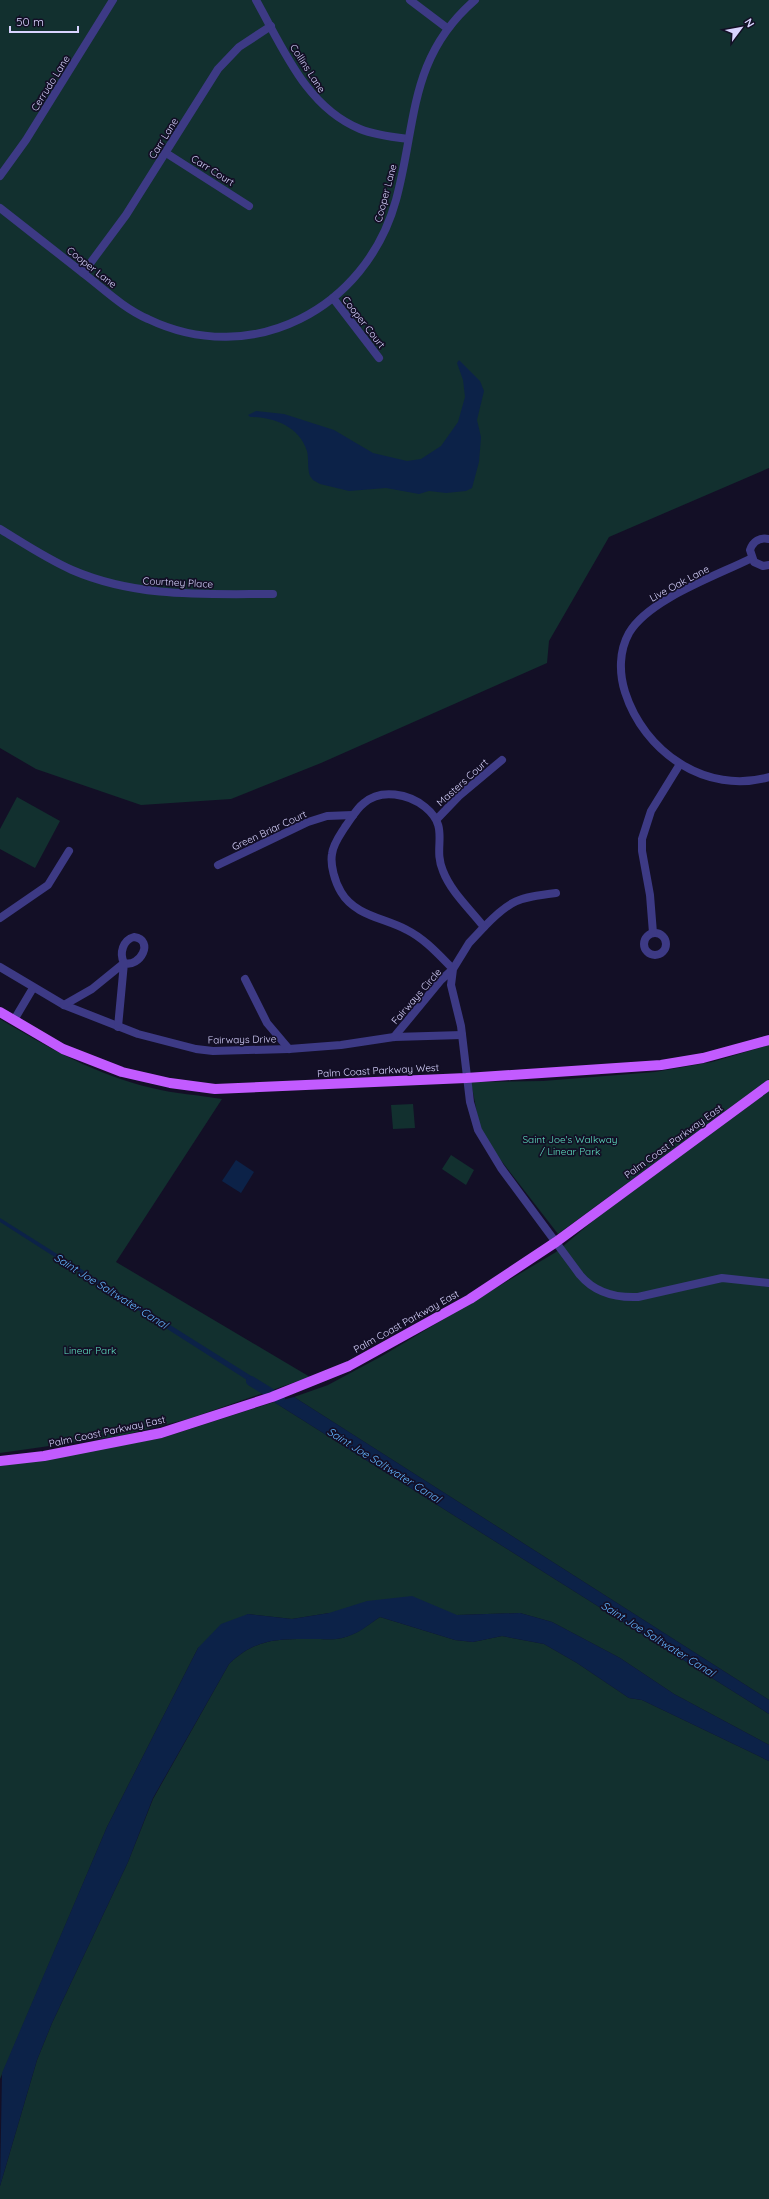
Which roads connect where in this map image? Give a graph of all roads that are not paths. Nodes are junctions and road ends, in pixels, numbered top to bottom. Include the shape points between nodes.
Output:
1 (114, 0) edge
2 (256, 0) edge
3 (410, 0) edge
4 (475, 0) edge
5 (271, 26) junction
6 (447, 28) junction
7 (408, 139) junction
8 (166, 153) junction
9 (0, 176) edge
10 (249, 206) dead end
11 (0, 208) edge
12 (83, 273) junction
13 (333, 298) junction
14 (379, 358) dead end
15 (0, 529) edge
16 (769, 539) edge
17 (752, 558) junction
18 (769, 565) edge
19 (273, 594) dead end
20 (502, 760) dead end
21 (680, 764) junction
22 (769, 777) edge
23 (353, 815) junction
24 (436, 820) junction
25 (69, 851) dead end
26 (218, 865) dead end
27 (556, 893) dead end
28 (0, 918) edge
29 (484, 927) junction
30 (653, 933) dead end
31 (2, 968) edge
32 (453, 969) junction
33 (245, 979) dead end
34 (33, 988) junction
35 (64, 1005) junction
36 (0, 1012) edge
37 (14, 1020) junction
38 (118, 1027) junction
39 (462, 1035) junction
40 (394, 1036) junction
41 (769, 1040) edge
42 (289, 1049) junction
43 (466, 1078) junction
44 (769, 1085) edge
45 (556, 1242) junction
46 (769, 1283) edge
47 (0, 1461) edge

1 - 9 street, Cerrudo Lane via 26,140
2 - 5 street, Collins Lane
3 - 6 street
4 - 6 street, Cooper Lane
5 - 7 street, Collins Lane via 303,82 325,108 361,130
5 - 8 street, Carr Lane via 242,44 222,64
6 - 7 street, Cooper Lane via 424,70
7 - 13 street, Cooper Lane via 396,199 382,239 362,270
8 - 10 street, Carr Court
8 - 12 street, Carr Lane via 126,215
11 - 12 street, Cooper Lane
12 - 13 street, Cooper Lane via 126,307 144,317 180,331 207,336 237,336 273,330 310,314
13 - 14 street, Cooper Court
15 - 19 street, Courtney Place via 66,567 124,586 178,594
16 - 17 street via 755,542 750,550
17 - 18 street via 758,565
17 - 21 street, Live Oak Lane via 655,606 635,624 624,644 621,670 630,707 649,738
20 - 24 street, Masters Court via 459,796
21 - 22 street, Live Oak Lane via 707,776 728,781 753,781
21 - 30 street via 651,811 642,840
23 - 24 street, Fairways Circle via 363,803 375,796 395,794 420,803
23 - 26 street, Green Briar Court via 327,816 308,822
23 - 32 street, Fairways Circle via 336,842 332,854 336,880 343,896 359,910 412,933
24 - 29 street via 441,831 439,853 442,870 453,889
25 - 28 street via 48,885
27 - 29 street, Fairways Circle via 514,901
29 - 32 street, Fairways Circle via 469,943
31 - 34 street, Fairways Drive
32 - 39 street, Fairways Circle via 451,985
32 - 40 street, Fairways Circle
33 - 42 street via 267,1023
34 - 35 street, Fairways Drive
34 - 37 street
35 - 38 street, Fairways Drive
35 - 38 street via 92,989 124,963
36 - 37 main road, Palm Coast Parkway West
37 - 43 main road, Palm Coast Parkway West via 63,1049 116,1070 199,1088 230,1089
38 - 42 street, Fairways Drive via 196,1049
39 - 40 street, Fairways Drive
39 - 43 street, Fairways Circle
40 - 42 street, Fairways Drive via 340,1045
41 - 43 main road, Palm Coast Parkway West via 718,1055 661,1065
43 - 45 street, Fairways Circle via 472,1113 481,1137
44 - 45 main road, Palm Coast Parkway East
45 - 46 street, Fairways Circle via 586,1283 600,1292 618,1297 638,1297 722,1278
45 - 47 main road, Palm Coast Parkway East via 464,1302 349,1366 292,1390 161,1433 44,1456

